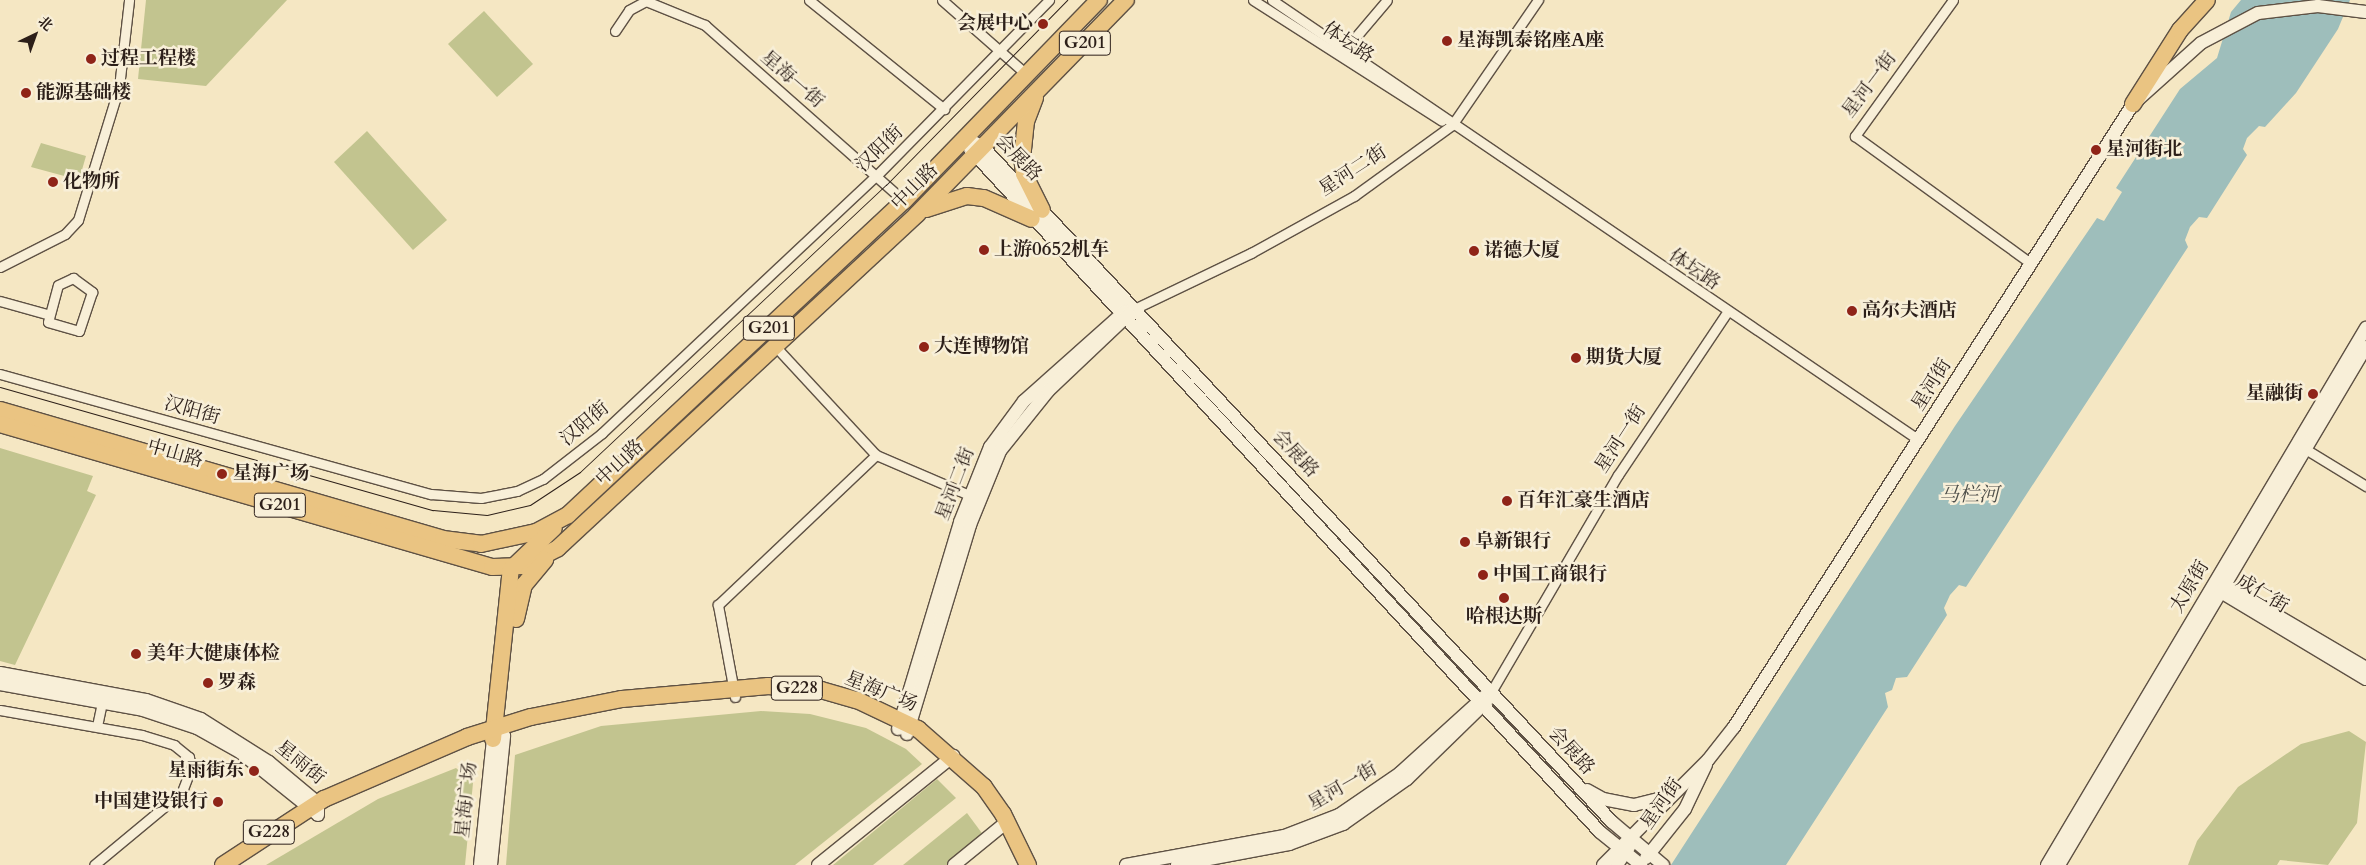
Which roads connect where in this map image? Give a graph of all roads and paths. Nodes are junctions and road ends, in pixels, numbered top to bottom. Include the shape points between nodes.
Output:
1 (129, 0) edge
2 (809, 0) edge
3 (942, 0) edge
4 (1049, 0) edge
5 (1099, 0) edge
6 (1126, 0) edge
7 (1253, 0) edge
8 (1272, 0) edge
9 (1387, 0) edge
10 (1538, 0) edge
11 (1953, 0) edge
12 (2207, 0) edge
13 (2363, 12) edge
14 (615, 31) dead end
15 (1348, 46) dead end
16 (1000, 51) junction
17 (1027, 75) junction
18 (1043, 85) junction
19 (2133, 104) junction
20 (944, 109) junction
21 (1452, 126) junction
22 (966, 138) junction
23 (978, 152) junction
24 (876, 176) junction
25 (904, 201) junction
26 (917, 214) junction
27 (1037, 215) junction
28 (2032, 264) junction
29 (0, 267) edge
30 (0, 301) edge
31 (1134, 309) junction
32 (1727, 312) junction
33 (48, 314) junction
34 (1121, 316) junction
35 (2366, 328) edge
36 (775, 346) junction
37 (2366, 347) edge
38 (0, 374) edge
39 (0, 410) edge
40 (0, 424) edge
41 (1919, 440) junction
42 (2301, 447) junction
43 (876, 455) junction
44 (2366, 486) edge
45 (969, 495) junction
46 (568, 515) junction
47 (558, 548) junction
48 (511, 569) junction
49 (2221, 585) junction
50 (2366, 668) edge
51 (0, 673) edge
52 (2366, 679) edge
53 (0, 684) edge
54 (734, 692) junction
55 (1491, 692) junction
56 (100, 696) junction
57 (1482, 704) junction
58 (0, 710) edge
59 (94, 726) junction
60 (904, 726) junction
61 (499, 733) junction
62 (949, 759) junction
63 (1708, 760) junction
64 (1573, 780) junction
65 (1672, 795) junction
66 (315, 808) junction
67 (1004, 825) junction
68 (1630, 837) junction
69 (1624, 851) junction
70 (1650, 854) junction
71 (94, 865) edge
72 (222, 865) edge
73 (240, 865) edge
74 (480, 865) edge
75 (491, 865) edge
76 (818, 865) edge
77 (954, 865) edge
78 (1017, 865) edge
79 (1028, 865) edge
80 (1126, 865) edge
81 (1177, 865) edge
82 (1602, 865) edge
83 (1617, 865) edge
84 (1641, 865) edge
85 (1663, 865) edge
86 (2047, 865) edge
87 (2058, 865) edge

1 - 29 street via 118,94 78,220 65,234
2 - 20 street
3 - 16 street
4 - 16 street, 汉阳街
5 - 17 highway, 中山路 / G201
6 - 18 highway, 中山路 / G201
7 - 21 street, 体坛路 via 1418,110
8 - 21 street, 体坛路 via 1425,101
9 - 15 street
10 - 21 street, 星河二街
11 - 28 street, 星河一街 via 1855,136
12 - 19 highway via 2180,30
13 - 19 main road, 星河街 via 2310,6 2258,13 2201,43
14 - 24 street, 星海一街 via 628,10 646,2 705,25
16 - 17 street
16 - 20 street, 汉阳街
17 - 22 highway, 中山路 / G201
18 - 23 highway, 中山路 / G201
18 - 27 highway via 1032,102 1022,140 1024,174
19 - 28 main road, 星河街
20 - 24 street, 汉阳街
21 - 31 street, 星河二街 via 1354,196 1251,253
21 - 32 street, 体坛路
22 - 23 main road, 会展路
22 - 25 highway, 中山路 / G201
23 - 26 highway, 中山路 / G201
23 - 27 main road, 会展路
24 - 25 street, 星海一街
24 - 38 street, 汉阳街 via 602,434 543,479 498,496 431,494
25 - 46 highway, 中山路 / G201
26 - 27 highway via 968,196
26 - 36 highway, 中山路 / G201
27 - 31 main road, 会展路
27 - 34 main road, 会展路
28 - 41 main road, 星河街
30 - 33 street
31 - 34 main road, 星河二街
31 - 55 main road, 会展路
32 - 41 street, 体坛路
32 - 55 street, 星河一街 via 1618,475
33 - 33 street via 48,322 79,331 92,292 89,285 73,278 58,285
34 - 45 main road, 星河二街 via 1024,401 990,447
34 - 57 main road, 会展路
34 - 60 main road, 星河二街 via 1048,391 1000,451 970,525
35 - 42 main road, 太原街
36 - 43 street
36 - 47 highway, 中山路 / G201
37 - 42 main road, 太原街
39 - 46 highway, 中山路 / G201 via 463,543 519,538
40 - 48 highway, 中山路 / G201
41 - 63 main road, 星河街 via 1734,727
42 - 44 street
42 - 49 main road, 太原街
43 - 45 street
43 - 54 street via 718,605
45 - 60 main road, 星河二街
46 - 48 highway
47 - 48 highway, 中山路 / G201
47 - 61 highway, 星海广场 via 528,577 517,602
48 - 61 highway, 星海广场
49 - 50 main road, 成仁街
49 - 52 main road, 成仁街
49 - 86 main road, 太原街
49 - 87 main road, 太原街
51 - 56 main road, 星雨街
53 - 56 main road, 星雨街
54 - 60 highway, 星海广场 / G228 via 821,690
54 - 61 highway, 星海广场 / G228 via 622,698
55 - 57 main road, 星河一街
55 - 64 main road, 会展路
56 - 59 street
56 - 66 main road, 星雨街 via 178,710 223,730
57 - 69 main road, 会展路
57 - 80 main road, 星河一街 via 1383,787 1339,815 1284,836
57 - 81 main road, 星河一街 via 1408,779 1343,824 1289,844
58 - 59 street
59 - 71 street via 174,745 189,757 191,768 182,792
60 - 62 highway, 星海广场 / G228
61 - 66 highway, 星海广场 / G228 via 412,758
61 - 74 main road, 星海广场
61 - 75 main road
62 - 67 highway, 星海广场 / G228 via 984,787
62 - 76 main road
63 - 65 main road, 星河街
63 - 70 main road, 星河街 via 1685,809
64 - 65 main road via 1618,803 1651,803
64 - 68 main road, 会展路
65 - 68 main road, 星河街
66 - 72 highway, 星海广场 / G228
66 - 73 highway, 星海广场 / G228
67 - 77 main road
67 - 78 highway, 星海广场 / G228
67 - 79 highway, 星海广场 / G228
68 - 69 main road, 星河街
68 - 70 main road, 会展路
69 - 82 main road
69 - 83 main road
69 - 84 main road, 会展路
70 - 84 main road, 星河街
70 - 85 main road, 会展路

